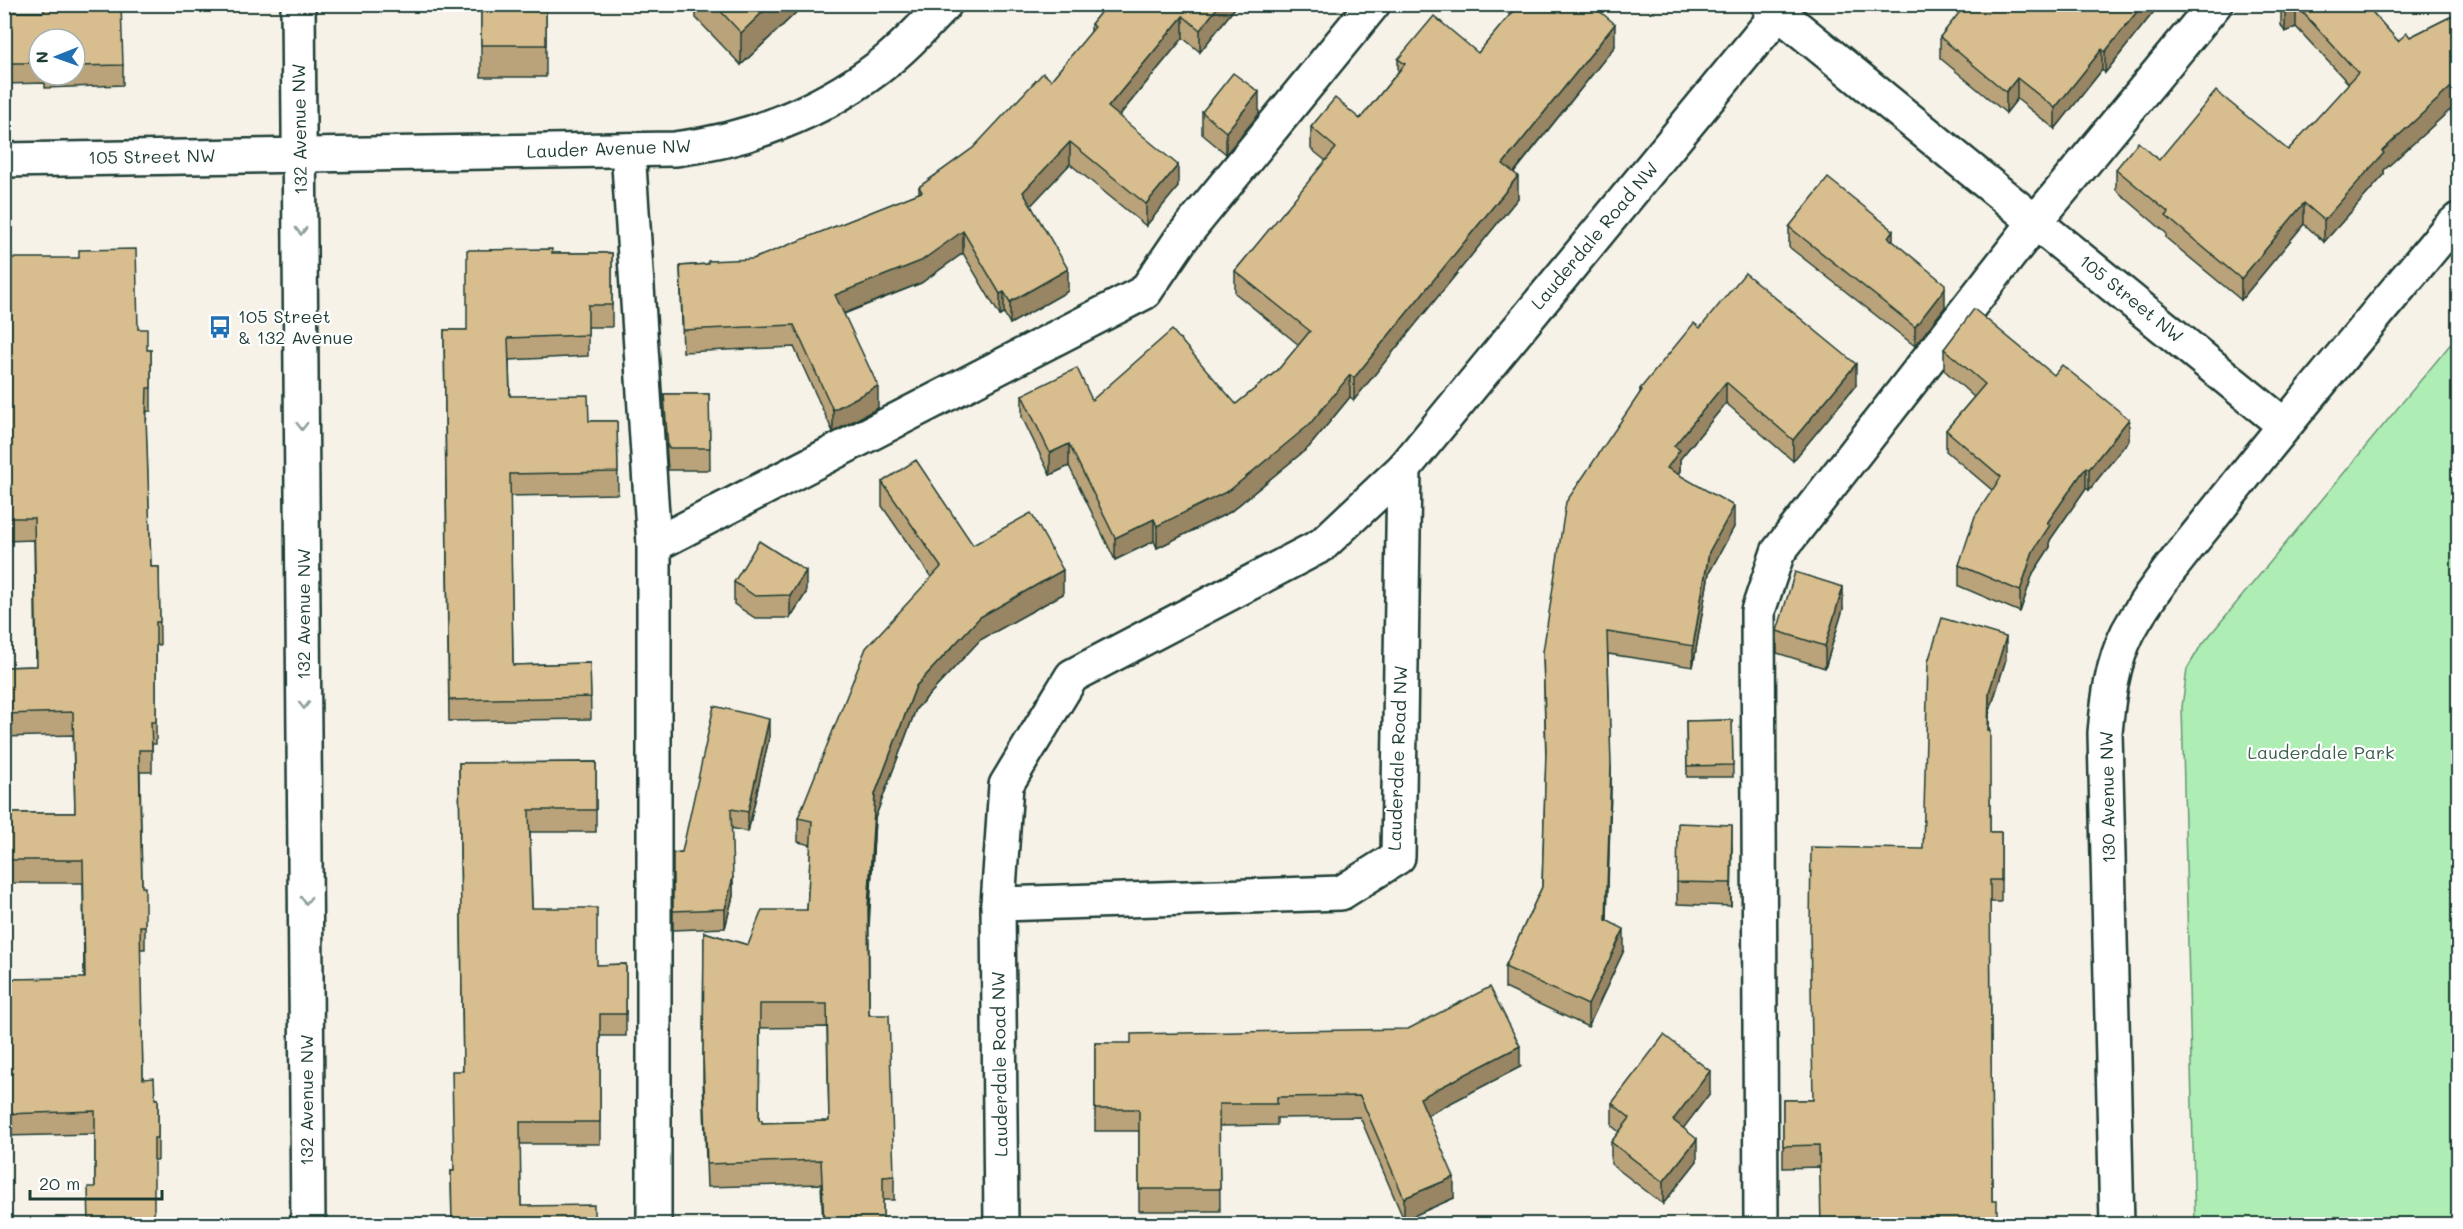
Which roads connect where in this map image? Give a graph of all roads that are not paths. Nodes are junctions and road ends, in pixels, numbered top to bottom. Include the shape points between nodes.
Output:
1 (298, 4) edge
2 (945, 4) edge
3 (1373, 4) edge
4 (2216, 4) edge
5 (1778, 7) edge
6 (628, 150) junction
7 (300, 155) junction
8 (4, 160) edge
9 (2458, 220) edge
10 (2036, 221) junction
11 (2284, 425) junction
12 (1404, 468) junction
13 (654, 545) junction
14 (998, 904) junction
15 (308, 1224) edge
16 (654, 1224) edge
17 (1001, 1224) edge
18 (1761, 1224) edge
19 (2117, 1224) edge

1 - 7 street, 132 Avenue NW
2 - 6 street, Lauder Avenue NW via 878,68 787,119 705,146
3 - 13 street via 1181,238 1145,292
4 - 10 street
5 - 10 street, 105 Street NW
5 - 12 street, Lauderdale Road NW
6 - 7 street, Lauder Avenue NW
6 - 13 street
7 - 8 street, 105 Street NW
7 -> 15 street, 132 Avenue NW
9 - 11 street
10 - 11 street, 105 Street NW
10 - 18 street via 1778,552 1758,610
11 - 19 street, 130 Avenue NW via 2144,606 2125,641 2109,691 2105,734
12 - 14 street, Lauderdale Road NW via 1322,544 1072,676 1006,785
12 - 14 street, Lauderdale Road NW via 1398,857 1341,893
13 - 16 street
14 - 17 street, Lauderdale Road NW

